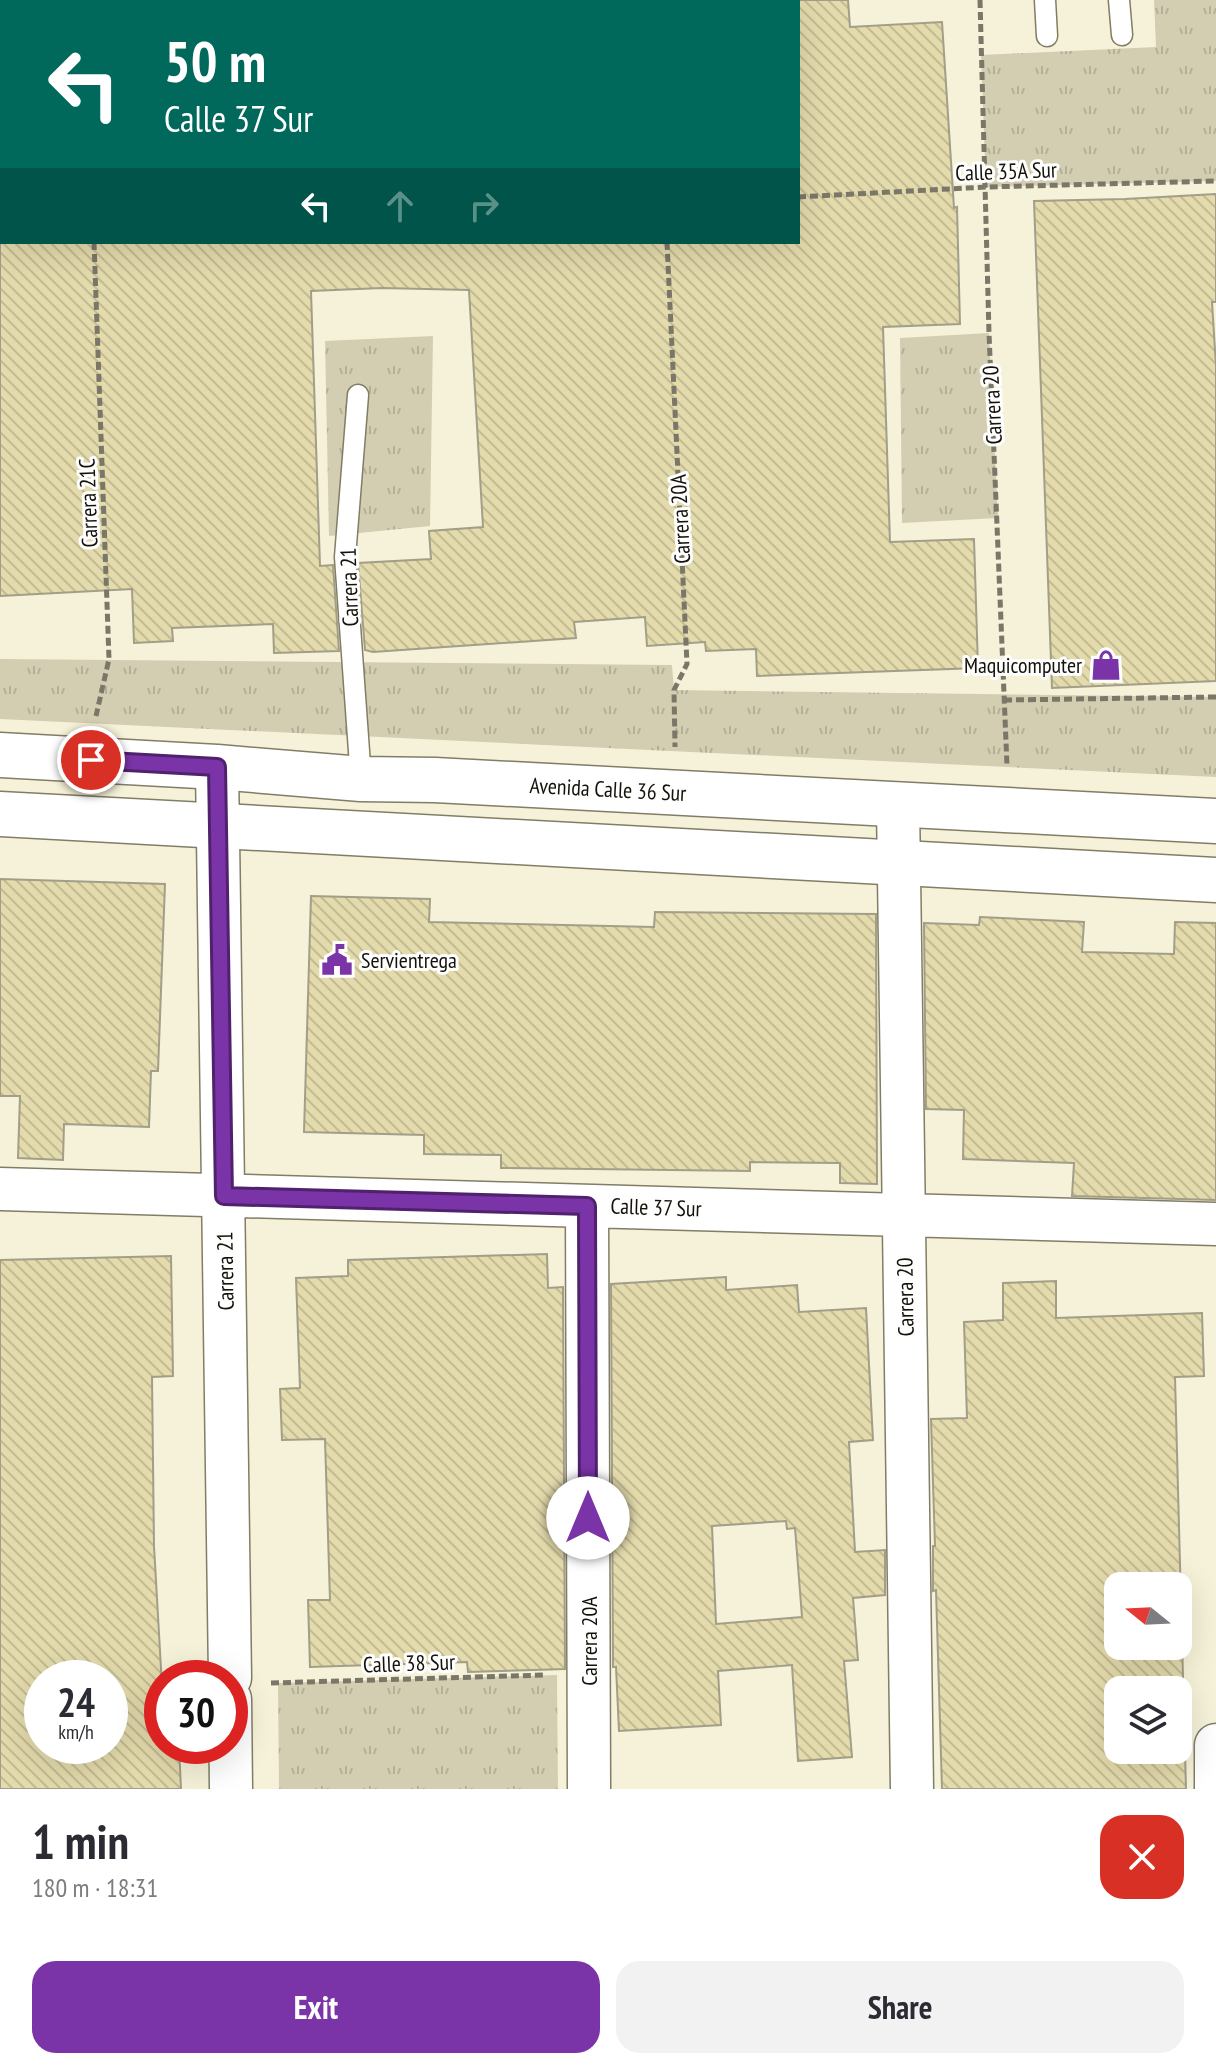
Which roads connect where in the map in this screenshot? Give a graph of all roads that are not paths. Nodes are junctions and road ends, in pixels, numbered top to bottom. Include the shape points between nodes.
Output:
1 (1045, 0) edge
2 (1119, 0) edge
3 (1122, 35) dead end
4 (1047, 36) dead end
5 (358, 395) dead end
6 (0, 755) edge
7 (217, 767) junction
8 (361, 779) junction
9 (898, 804) junction
10 (0, 814) edge
11 (1216, 821) edge
12 (218, 826) junction
13 (899, 864) junction
14 (1216, 880) edge
15 (0, 1189) edge
16 (224, 1196) junction
17 (587, 1206) junction
18 (904, 1214) junction
19 (1216, 1224) edge
20 (241, 1660) edge
21 (1216, 1745) edge
22 (234, 1764) edge
23 (231, 1789) edge
24 (589, 1789) edge
25 (912, 1789) edge
26 (1216, 1789) edge

1 - 4 lane
2 - 3 lane
5 - 8 lane, Carrera 21 via 345,557
6 - 7 main road, Avenida Calle 36 Sur
7 - 8 main road, Avenida Calle 36 Sur
7 - 12 street, Carrera 21
8 - 9 main road, Avenida Calle 36 Sur
9 - 11 main road, Avenida Calle 36 Sur
9 - 13 street, Carrera 20
10 - 12 main road
12 - 13 main road
12 - 16 street, Carrera 21
13 - 14 main road
13 - 18 street, Carrera 20
15 - 16 street, Calle 37 Sur
16 - 17 street, Calle 37 Sur
16 - 20 street, Carrera 21
17 - 18 street, Calle 37 Sur
17 - 24 street, Carrera 20A
18 - 19 street, Calle 37 Sur
18 - 25 street, Carrera 20
21 - 26 street
22 - 23 street, Carrera 21

